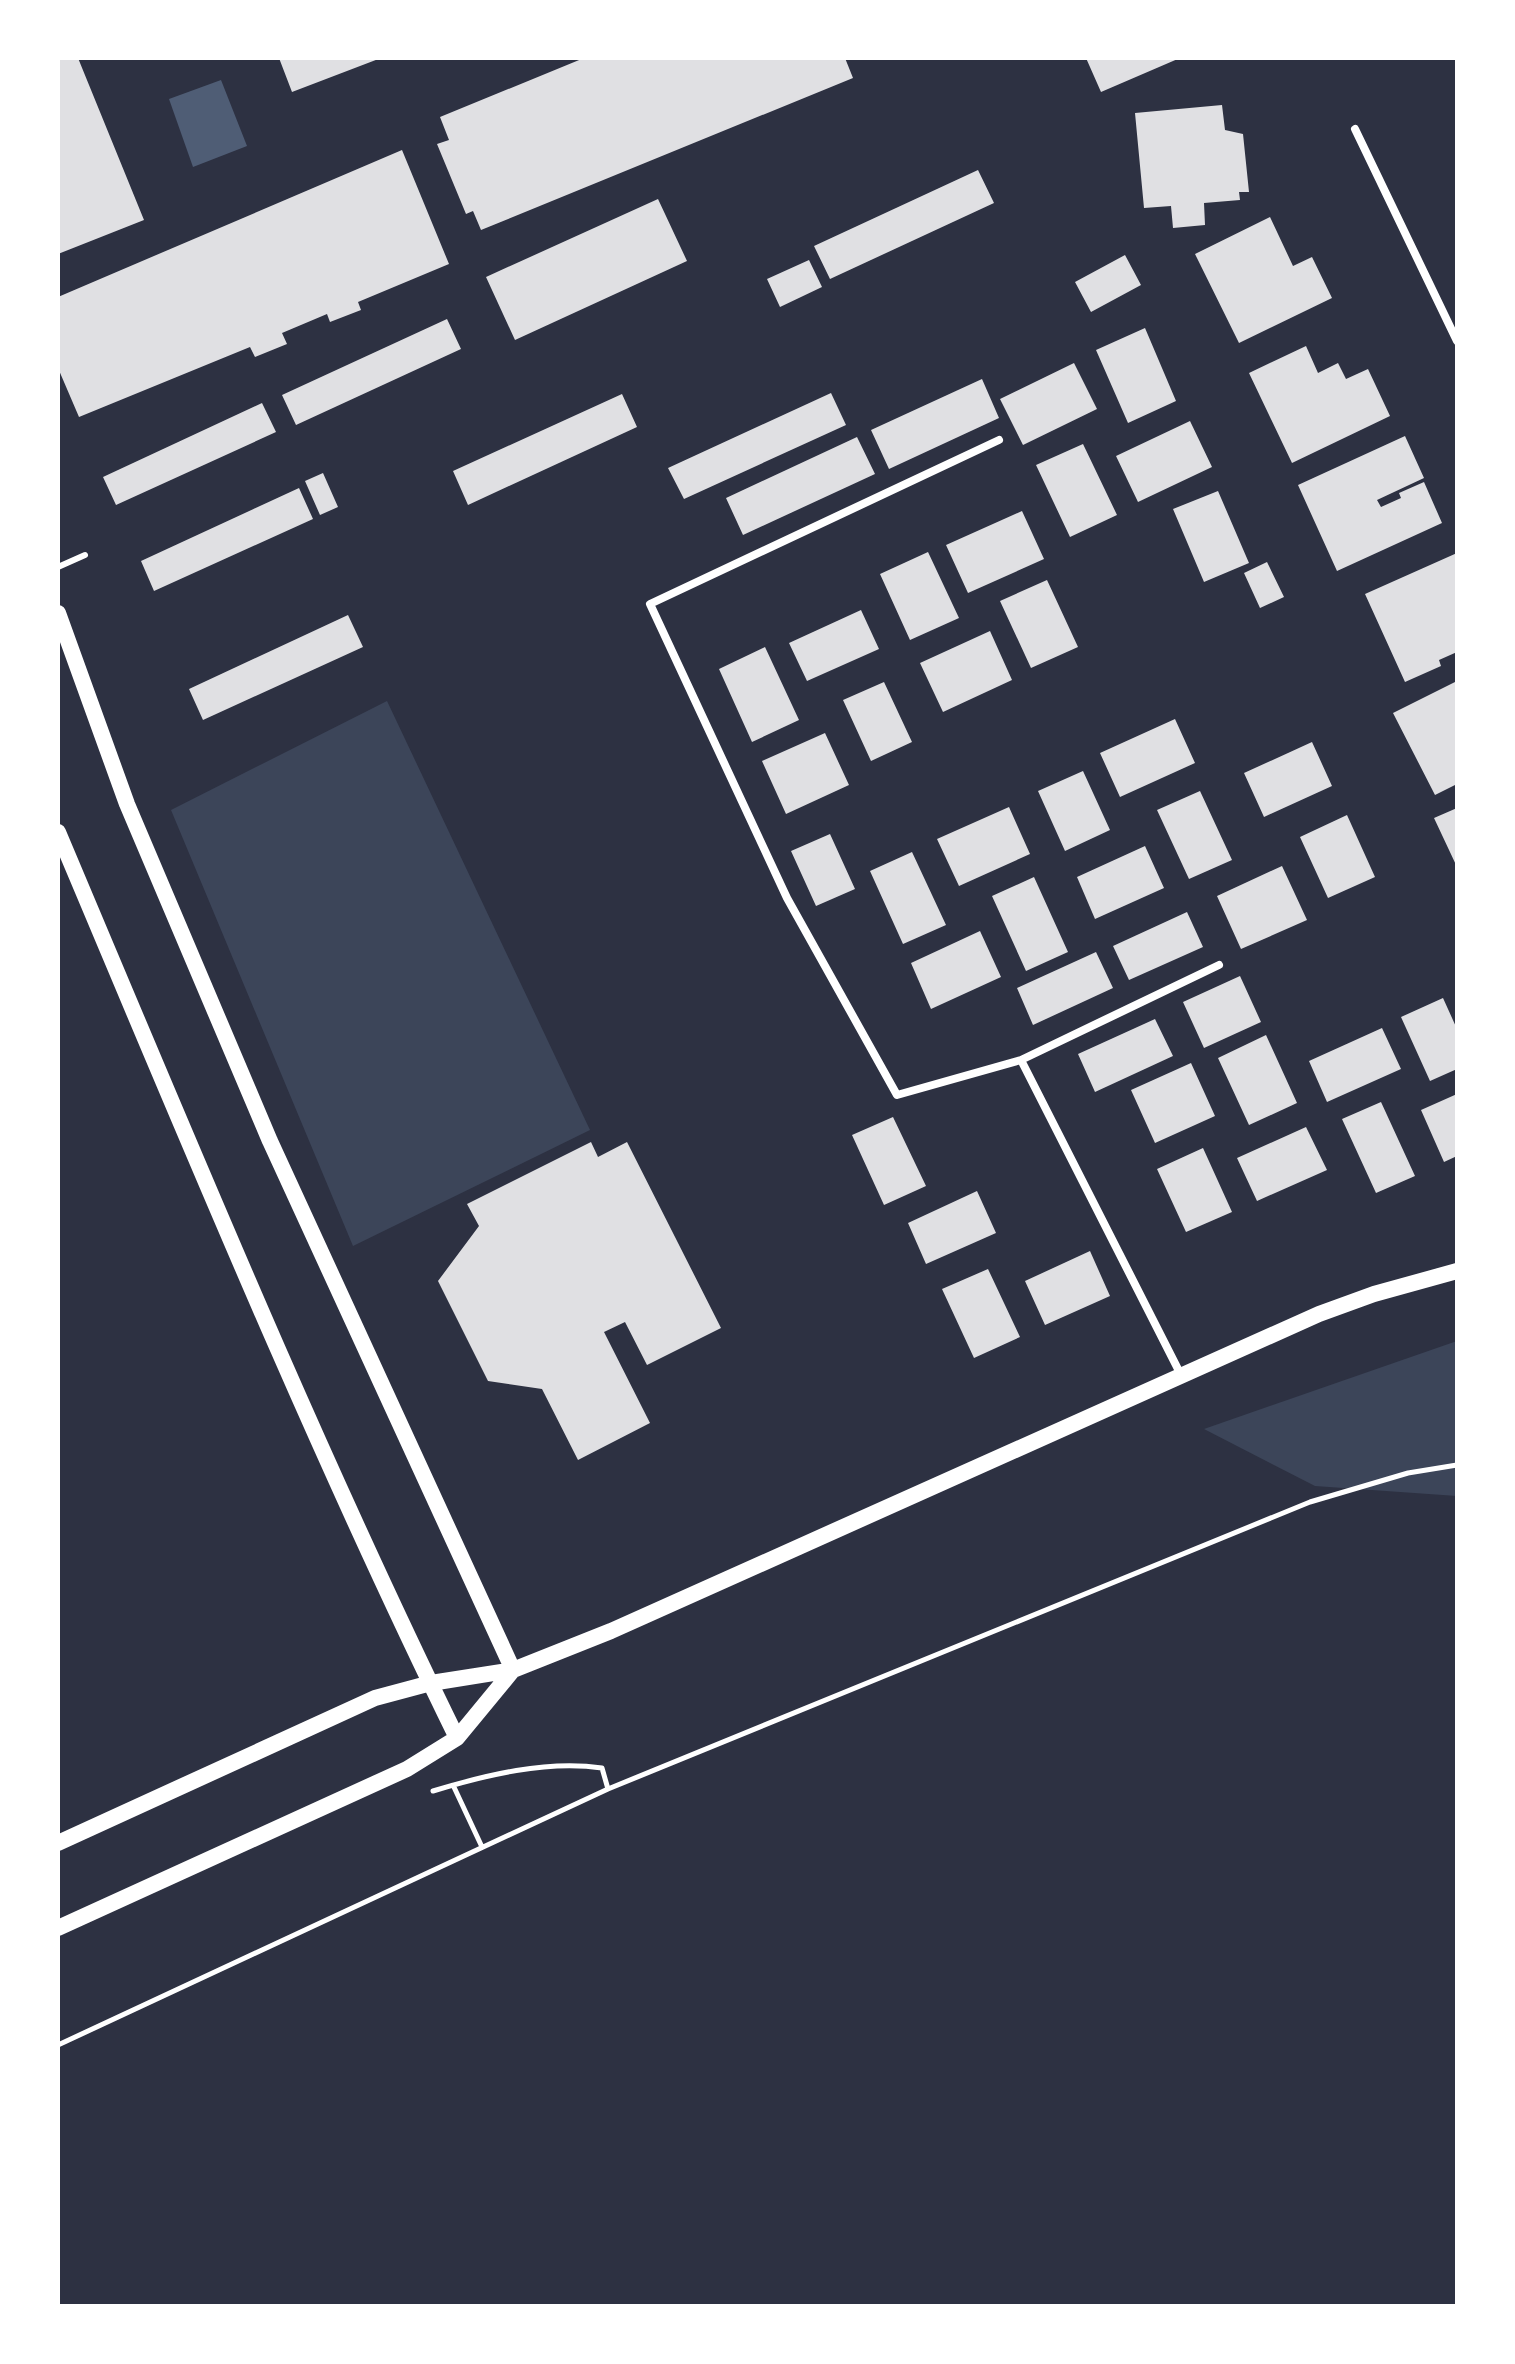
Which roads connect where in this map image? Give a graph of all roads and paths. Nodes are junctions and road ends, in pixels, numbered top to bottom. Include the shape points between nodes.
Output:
1 (1355, 129) dead end
2 (1457, 341) edge
3 (999, 440) dead end
4 (85, 555) dead end
5 (58, 567) edge
6 (58, 613) edge
7 (58, 832) edge
8 (1219, 965) dead end
9 (1021, 1060) junction
10 (1457, 1271) edge
11 (1181, 1375) junction
12 (1457, 1465) edge
13 (513, 1670) junction
14 (431, 1683) junction
15 (457, 1738) junction
16 (453, 1785) junction
17 (608, 1789) junction
18 (430, 1791) dead end
19 (58, 1843) edge
20 (482, 1847) junction
21 (58, 1928) edge
22 (58, 2045) edge

1 - 2 street
3 - 9 street via 650,604 787,898 897,1095
4 - 5 lane
6 - 13 main road via 127,804 270,1141
7 - 14 main road via 193,1151
8 - 9 street
9 - 11 street
10 - 11 main road via 1319,1314
11 - 13 main road via 929,1491
12 - 17 path via 1408,1473 1310,1502
13 - 14 main road
13 - 15 main road
14 - 15 main road
14 - 19 main road via 375,1698
15 - 21 main road via 407,1769
16 - 17 path via 574,1764 602,1768
16 - 18 path
16 - 20 path
17 - 20 path
20 - 22 path

